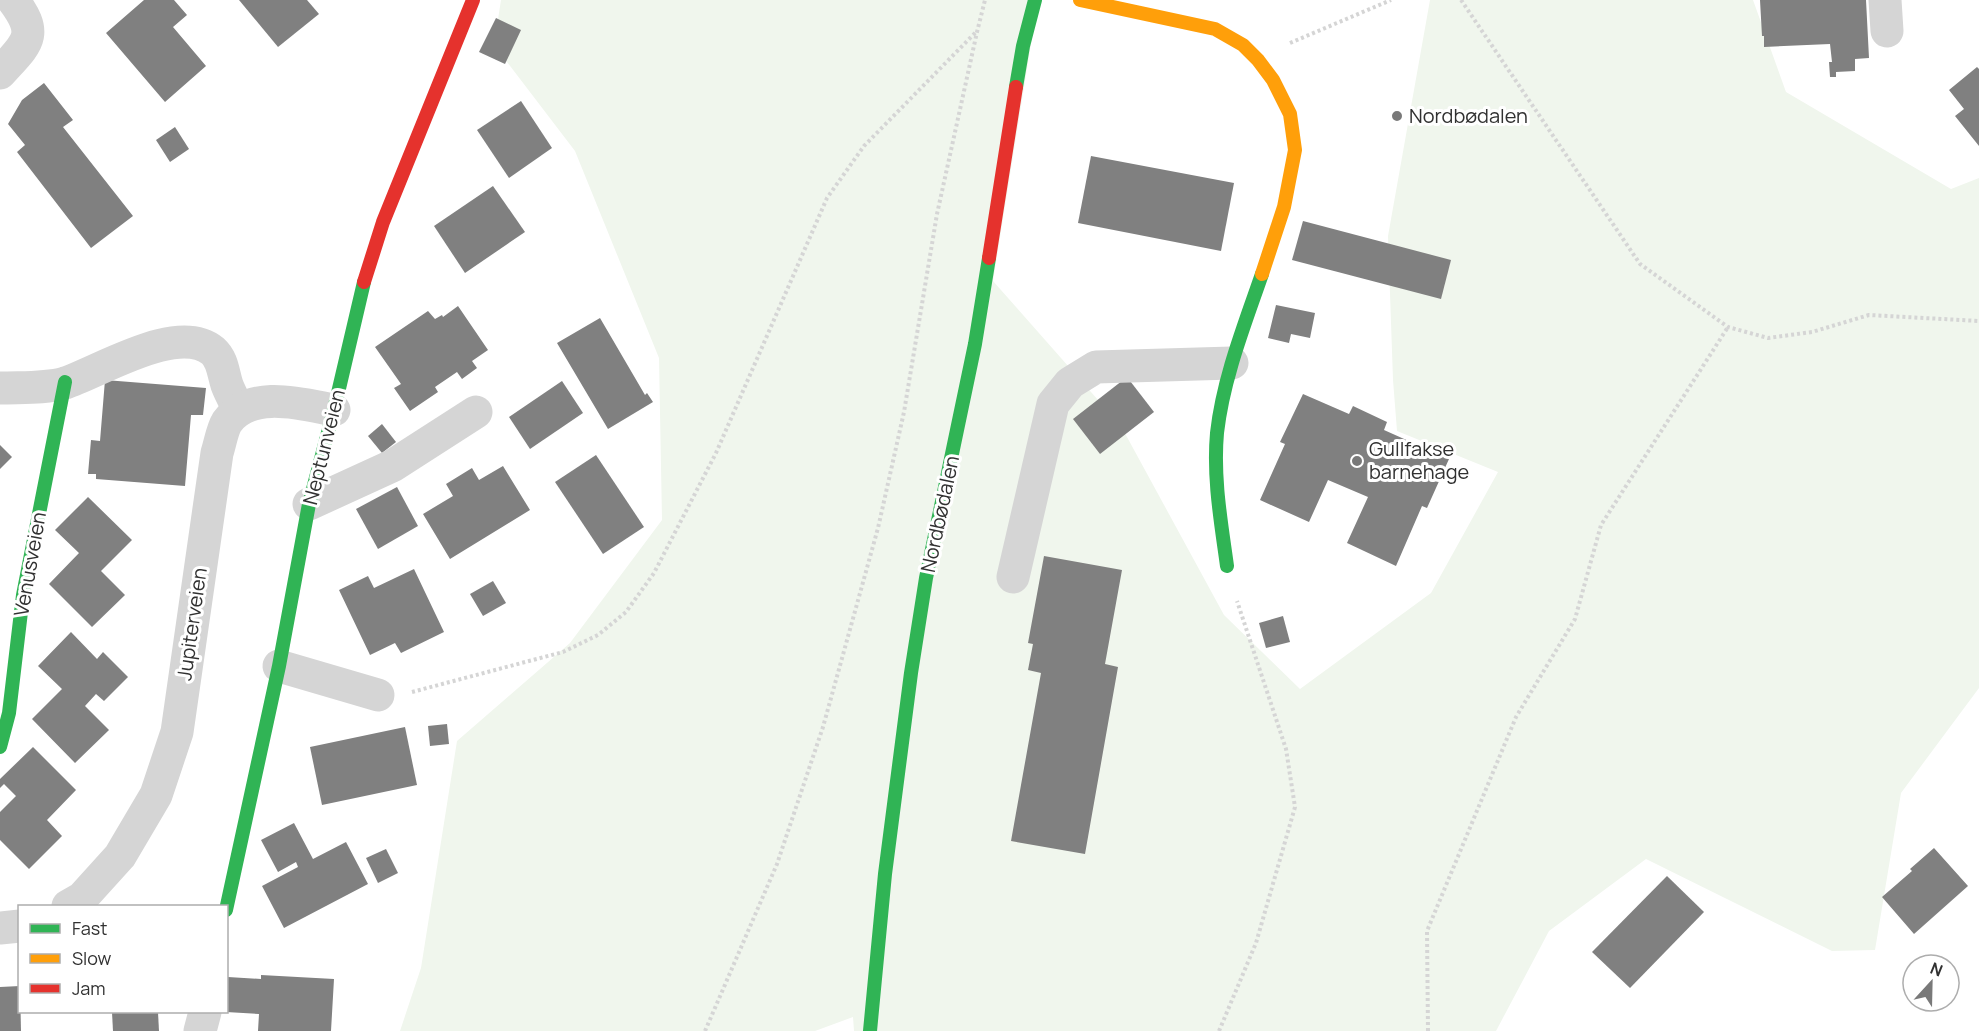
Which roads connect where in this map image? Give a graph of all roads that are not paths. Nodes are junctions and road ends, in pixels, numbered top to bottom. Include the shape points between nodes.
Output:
1 (13, 0) edge
2 (473, 0) edge
3 (1035, 0) edge
4 (1080, 0) edge
5 (0, 73) edge
6 (1232, 363) junction
7 (65, 382) junction
8 (0, 388) edge
9 (239, 410) junction
10 (334, 411) junction
11 (476, 412) dead end
12 (309, 504) junction
13 (1227, 566) road end
14 (1013, 577) dead end
15 (279, 666) junction
16 (378, 695) road end
17 (0, 747) edge
18 (70, 905) edge
19 (227, 905) edge
20 (18, 926) edge
21 (0, 928) edge
22 (204, 1013) edge
23 (200, 1031) edge
24 (870, 1031) edge

1 - 5 street via 30,27 24,46
2 - 10 street, Neptunveien via 383,222 360,294
3 - 24 street, Nordbødalen via 1023,46 975,344 912,663
4 - 6 street via 1215,29 1243,45 1258,60 1290,114 1294,150 1284,207
6 - 13 street via 1217,435 1217,494
6 - 14 street via 1096,367 1070,383 1053,404
7 - 8 street
7 - 9 street via 132,354 175,342 202,345 214,352 222,365
7 - 17 street, Venusveien via 22,596 9,713
9 - 10 street via 264,402 291,402
9 - 18 street, Jupiterveien via 226,423 217,453 177,732 156,795 120,856 82,898
10 - 12 street, Neptunveien
11 - 12 street via 392,466
12 - 15 street, Neptunveien
15 - 16 street
15 - 19 street, Neptunveien
20 - 21 street
22 - 23 street

